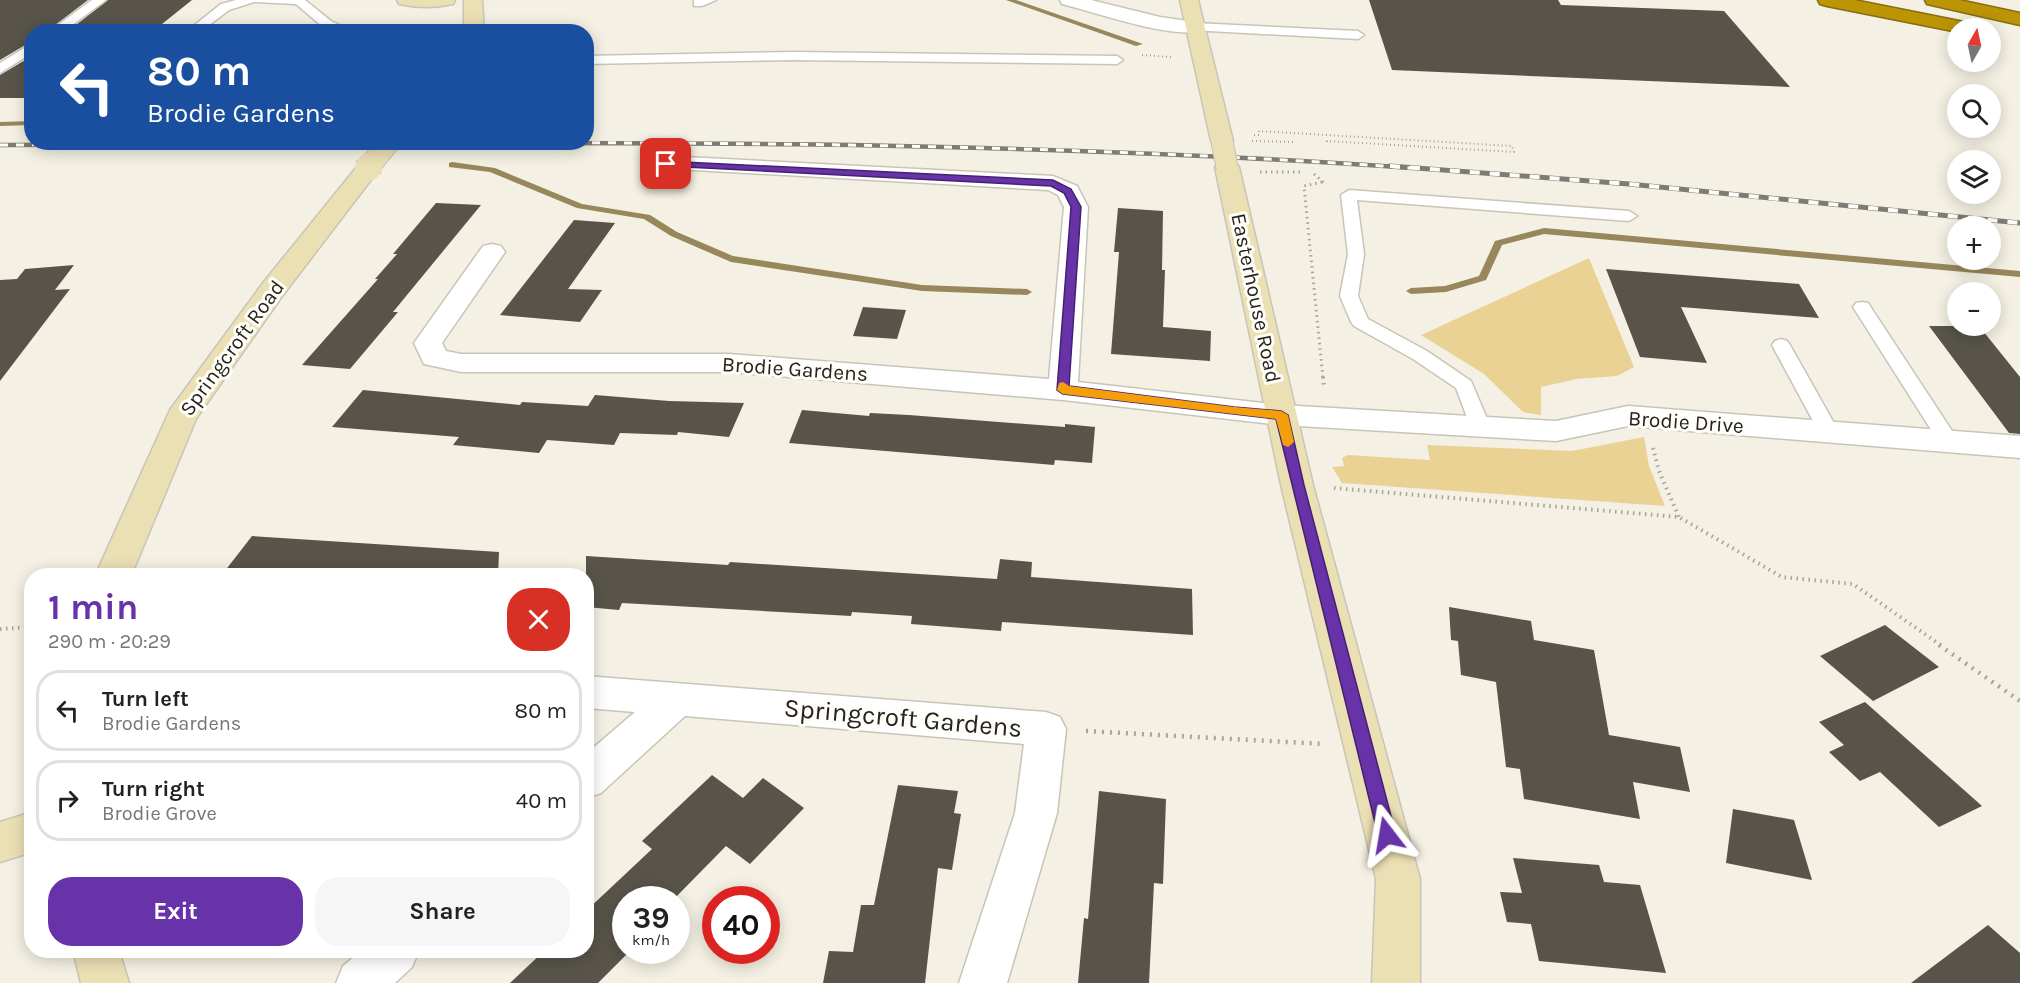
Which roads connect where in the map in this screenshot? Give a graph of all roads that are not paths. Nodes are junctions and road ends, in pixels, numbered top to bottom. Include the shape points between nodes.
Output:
1 (100, 0) edge
2 (249, 0) edge
3 (258, 0) edge
4 (406, 0) edge
5 (446, 0) edge
6 (473, 0) edge
7 (1069, 0) edge
8 (1189, 0) edge
9 (1827, 0) edge
10 (1932, 0) edge
11 (2020, 19) edge
12 (66, 24) edge
13 (203, 24) edge
14 (327, 24) edge
15 (474, 24) edge
16 (1947, 25) edge
17 (1194, 27) junction
18 (1358, 35) dead end
19 (24, 52) edge
20 (594, 60) edge
21 (1118, 60) dead end
22 (0, 69) edge
23 (383, 150) edge
24 (666, 164) dead end
25 (1629, 216) dead end
26 (492, 252) dead end
27 (1862, 307) dead end
28 (1781, 345) dead end
29 (1063, 390) junction
30 (1281, 415) junction
31 (1481, 428) junction
32 (1829, 432) junction
33 (1949, 442) junction
34 (2020, 447) edge
35 (116, 568) edge
36 (594, 693) edge
37 (677, 699) junction
38 (594, 773) edge
39 (24, 834) edge
40 (0, 842) edge
41 (98, 958) edge
42 (388, 958) edge
43 (105, 983) edge
44 (360, 983) edge
45 (983, 983) edge
46 (1396, 983) edge

1 - 12 lane
2 - 13 lane via 225,7
3 - 14 lane via 299,2
4 - 5 street
6 - 15 street
7 - 17 street via 1160,23
8 - 17 street, Easterhouse Road
9 - 16 highway
10 - 11 highway
17 - 18 lane
17 - 30 street, Easterhouse Road
19 - 22 lane
20 - 21 lane via 793,56
23 - 35 street, Springcroft Road, bridge via 273,289 181,417
24 - 29 street via 1053,183 1068,191 1076,207
25 - 31 lane via 1349,195 1356,254 1349,296 1360,322 1464,385
26 - 29 street, Brodie Gardens via 428,343 434,358 461,363 729,363
27 - 33 lane
28 - 32 lane
29 - 30 street, Brodie Gardens
30 - 31 street, Brodie Drive
30 - 46 street, Easterhouse Road via 1398,879
31 - 32 street, Brodie Drive via 1556,431 1628,416
32 - 33 street, Brodie Drive
33 - 34 street, Brodie Drive
36 - 37 street, Springcroft Gardens
37 - 38 street
37 - 45 street, Springcroft Gardens via 1046,729 1036,813
39 - 40 street
41 - 43 street
42 - 44 street

